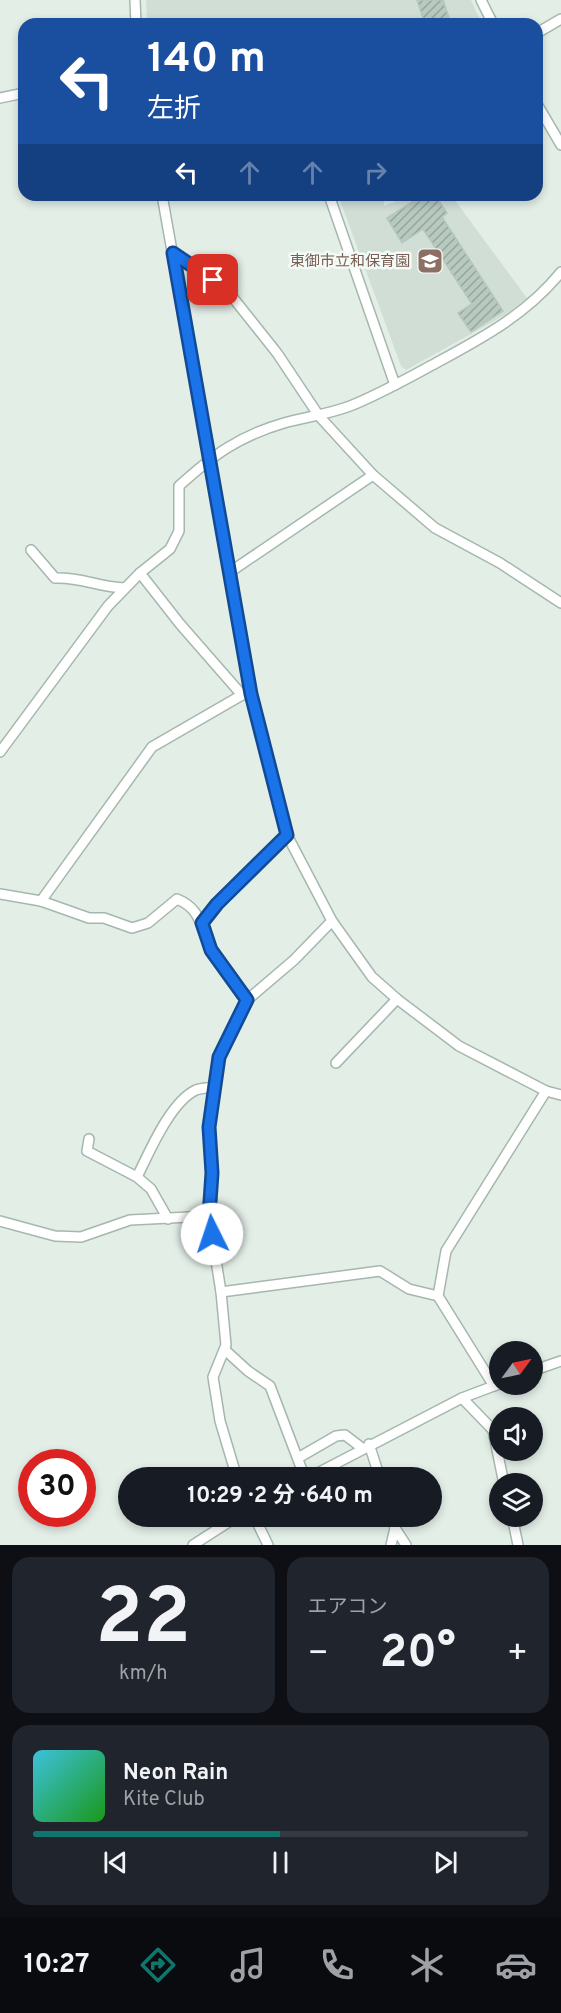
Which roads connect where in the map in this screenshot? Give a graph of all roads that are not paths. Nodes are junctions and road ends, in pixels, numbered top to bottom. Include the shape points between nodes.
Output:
1 (135, 0) edge
2 (481, 0) edge
3 (136, 18) edge
4 (490, 18) edge
5 (561, 19) edge
6 (543, 30) edge
7 (18, 94) edge
8 (0, 98) edge
9 (543, 114) edge
10 (561, 145) edge
11 (163, 201) edge
12 (331, 201) edge
13 (173, 253) junction
14 (561, 272) edge
15 (396, 385) junction
16 (319, 416) junction
17 (210, 458) junction
18 (374, 476) junction
19 (32, 550) dead end
20 (230, 572) junction
21 (140, 573) junction
22 (125, 588) junction
23 (561, 603) edge
24 (247, 694) junction
25 (0, 752) edge
26 (287, 835) junction
27 (0, 894) edge
28 (41, 901) junction
29 (332, 921) junction
30 (202, 923) junction
31 (397, 999) junction
32 (247, 1000) junction
33 (336, 1063) dead end
34 (215, 1087) junction
35 (546, 1091) junction
36 (561, 1095) edge
37 (89, 1139) dead end
38 (137, 1177) junction
39 (209, 1216) junction
40 (168, 1219) junction
41 (0, 1221) edge
42 (221, 1292) junction
43 (438, 1296) junction
44 (225, 1350) junction
45 (561, 1361) edge
46 (543, 1367) edge
47 (489, 1373) edge
48 (489, 1388) edge
49 (462, 1398) junction
50 (365, 1446) junction
51 (298, 1458) junction
52 (234, 1467) edge
53 (302, 1467) edge
54 (326, 1467) edge
55 (375, 1467) edge
56 (502, 1473) edge
57 (221, 1527) edge
58 (259, 1527) edge
59 (514, 1527) edge
60 (395, 1528) joint
61 (193, 1545) edge
62 (268, 1545) edge
63 (391, 1545) edge
64 (406, 1545) edge
65 (518, 1545) edge

1 - 3 street
2 - 4 street
5 - 6 street
7 - 8 street
9 - 10 street
11 - 13 street
12 - 15 street
13 - 16 street via 226,289 277,353
13 - 17 street
14 - 15 street via 519,315
15 - 16 street
16 - 17 street via 246,437
16 - 18 street
17 - 20 street
17 - 21 street via 179,486 179,531 170,549
18 - 20 street
18 - 23 street via 435,528 500,563
19 - 22 street via 55,578 78,577 102,587
20 - 24 street
21 - 22 street
21 - 24 street via 180,624
22 - 25 street
24 - 26 street
24 - 28 street via 152,747
26 - 29 street
26 - 30 street
27 - 28 street
28 - 30 street via 132,928 148,923 177,899 190,905
29 - 31 street via 372,977
29 - 32 street
30 - 32 street via 211,950
31 - 33 street
31 - 35 street via 459,1046
32 - 34 street via 219,1057
34 - 38 street via 197,1089 186,1097 153,1143
34 - 39 street via 209,1127
35 - 36 street
35 - 43 street via 446,1251
37 - 38 street via 87,1151 92,1155
38 - 40 street via 152,1189
39 - 40 street
39 - 42 street
40 - 41 street via 130,1220 81,1237 55,1236
42 - 43 street via 380,1271 409,1289
42 - 44 street
43 - 47 street
44 - 51 street via 270,1386
44 - 52 street via 213,1377 220,1421
45 - 46 street
48 - 49 street
49 - 50 street
49 - 56 street via 493,1430
50 - 51 street via 345,1435 336,1436
50 - 54 street
50 - 55 street
51 - 53 street
57 - 61 street
58 - 62 street
59 - 65 street
60 - 63 street
60 - 64 street

